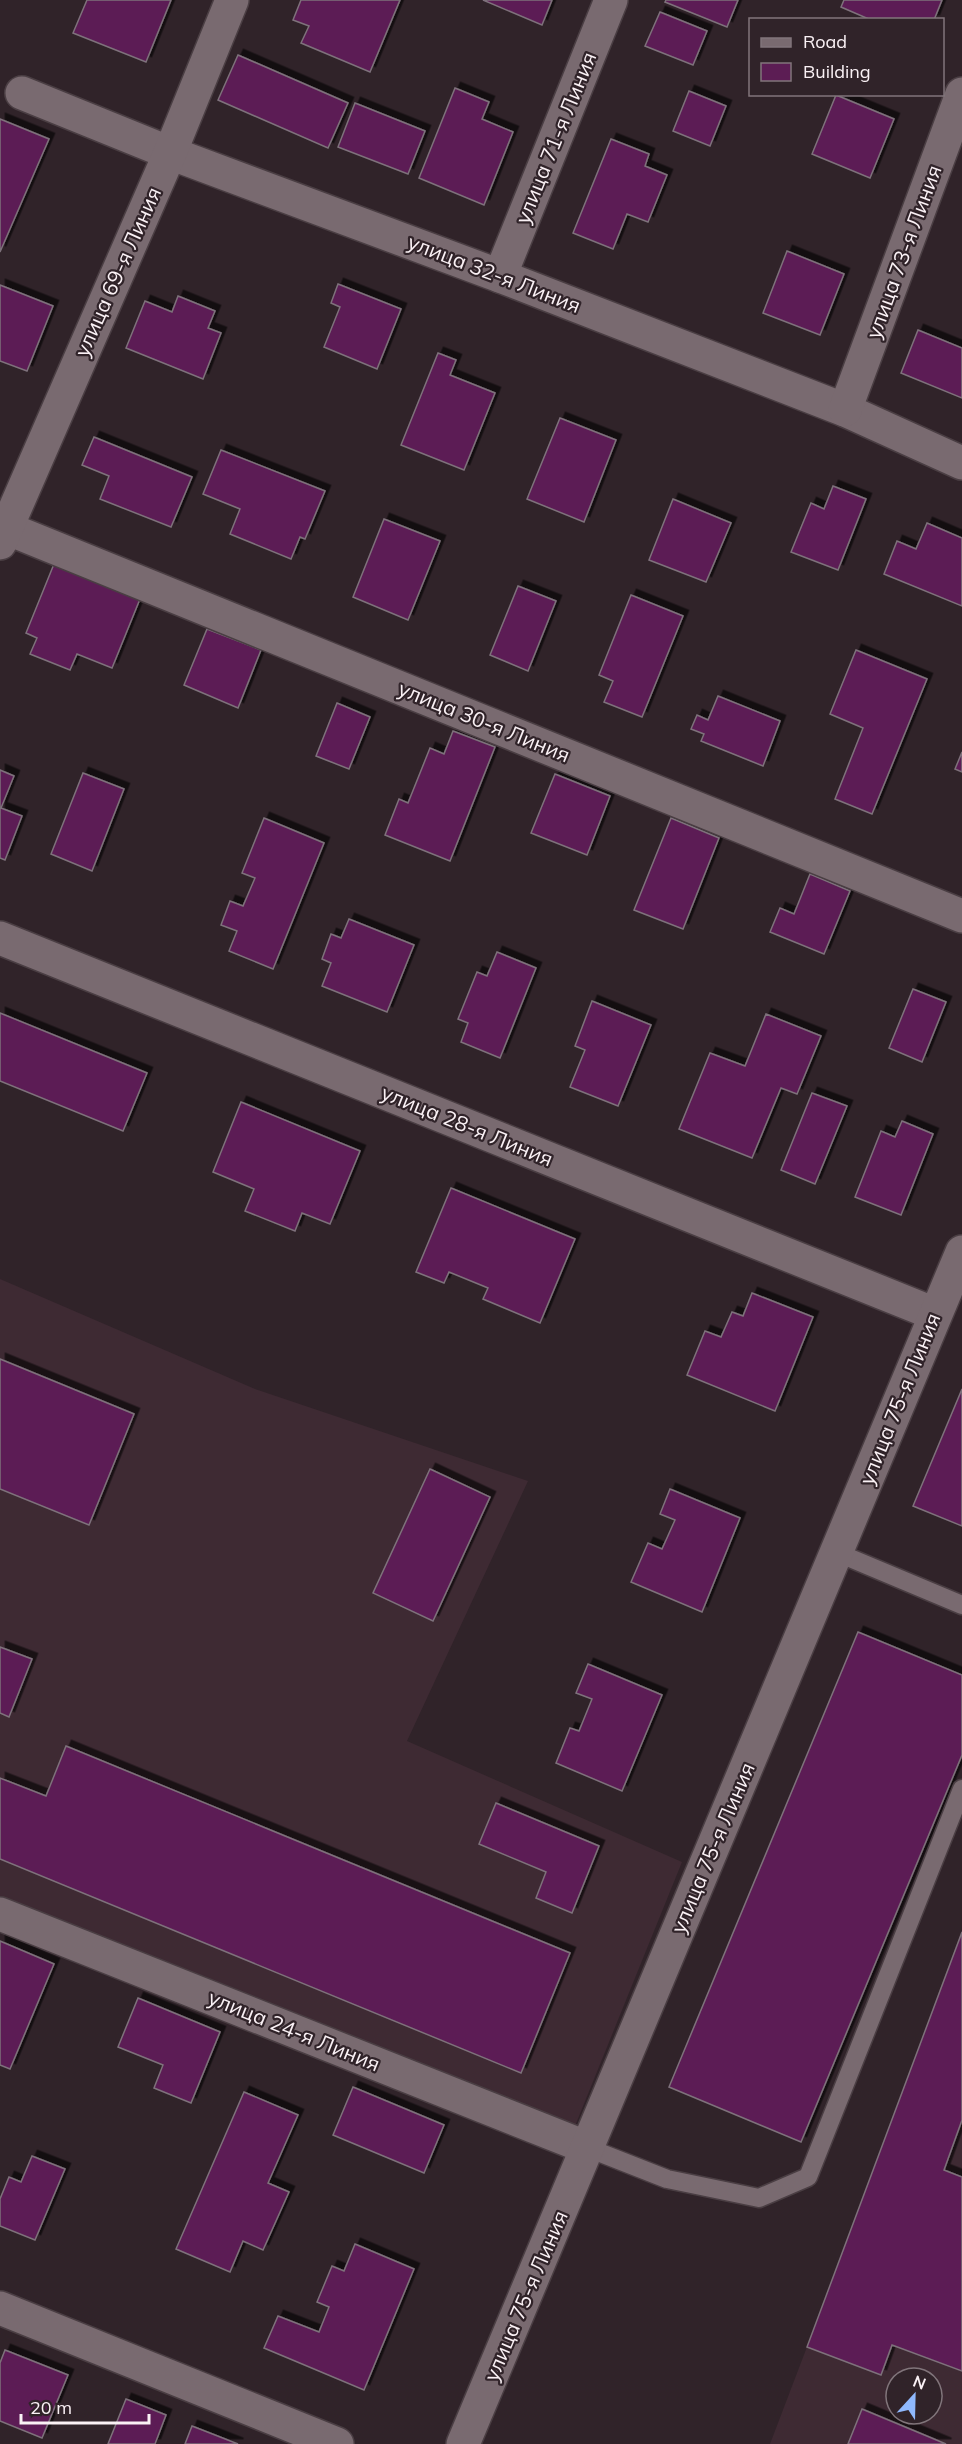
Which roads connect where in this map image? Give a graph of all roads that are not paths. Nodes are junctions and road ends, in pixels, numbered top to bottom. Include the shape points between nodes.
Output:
1 (232, 0) edge
2 (612, 0) edge
3 (22, 93) dead end
4 (962, 94) edge
5 (170, 153) junction
6 (500, 276) junction
7 (845, 410) junction
8 (962, 463) edge
9 (3, 536) edge
10 (962, 916) edge
11 (0, 938) edge
12 (962, 1252) edge
13 (935, 1314) junction
14 (838, 1553) junction
15 (962, 1605) edge
16 (962, 1789) edge
17 (0, 1914) edge
18 (588, 2148) junction
19 (0, 2308) edge
20 (472, 2441) edge
21 (337, 2444) edge

1 - 5 street, улица 69-я Линия
2 - 6 street, улица 71-я Линия
3 - 5 street, улица 32-я Линия
4 - 7 street, улица 73-я Линия
5 - 6 street, улица 32-я Линия
5 - 9 street, улица 69-я Линия
6 - 7 street, улица 32-я Линия
7 - 8 street, улица 32-я Линия
9 - 10 street, улица 30-я Линия
11 - 13 street, улица 28-я Линия
12 - 13 street, улица 75-я Линия
13 - 14 street, улица 75-я Линия
14 - 15 lane
14 - 18 street, улица 75-я Линия
16 - 18 lane via 808,2177 759,2198 668,2179
17 - 18 street, улица 24-я Линия
18 - 20 street, улица 75-я Линия
19 - 21 street

